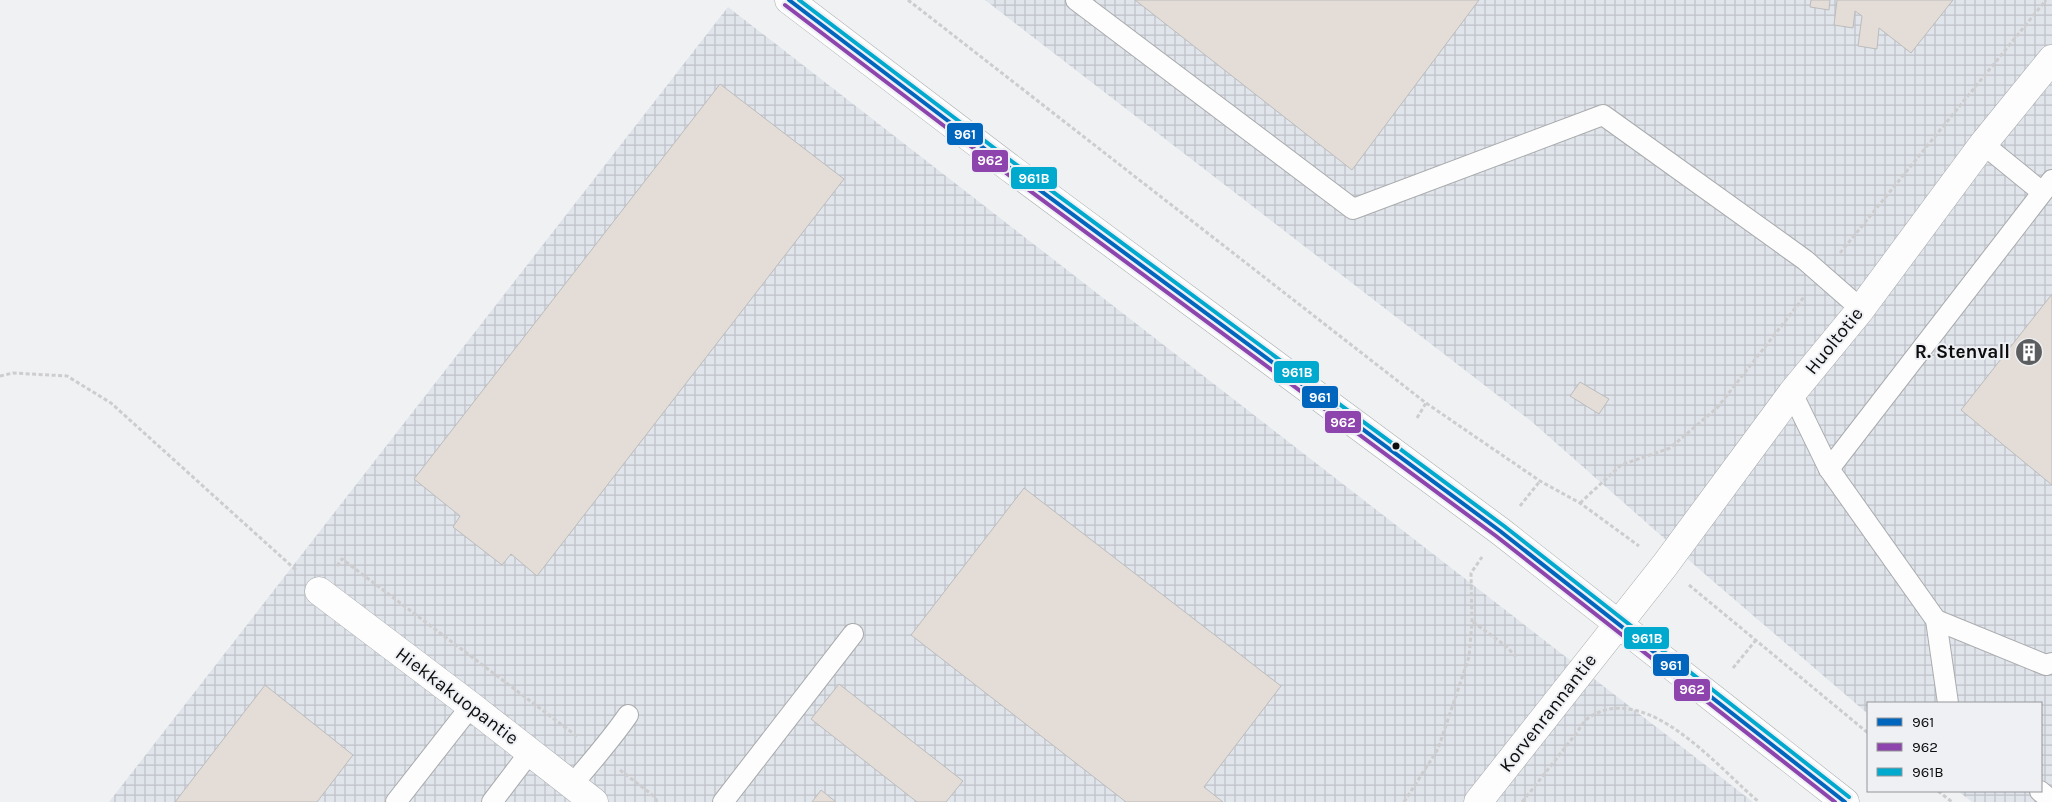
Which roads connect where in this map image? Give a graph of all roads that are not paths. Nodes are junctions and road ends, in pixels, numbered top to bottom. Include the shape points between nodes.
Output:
1 (789, 0) edge
2 (1076, 0) edge
3 (2052, 59) edge
4 (1983, 144) junction
5 (2047, 186) edge
6 (1861, 309) junction
7 (1792, 393) junction
8 (1829, 469) junction
9 (318, 591) road end
10 (1936, 620) junction
11 (1617, 624) junction
12 (853, 634) dead end
13 (2052, 663) edge
14 (1948, 702) edge
15 (470, 706) junction
16 (628, 715) dead end
17 (530, 752) junction
18 (572, 785) junction
19 (2041, 792) edge
20 (396, 802) edge
21 (492, 802) edge
22 (594, 802) edge
23 (723, 802) edge
24 (1478, 802) edge
25 (1845, 802) edge
26 (2052, 802) edge

1 - 11 street via 1500,531
2 - 6 lane via 1353,209 1603,115 1805,260
3 - 4 street, Huoltotie
4 - 5 lane
4 - 6 street, Huoltotie
5 - 8 lane
6 - 7 street, Huoltotie
7 - 8 lane
7 - 11 street, Huoltotie via 1665,565
8 - 10 lane
9 - 15 street, Hiekkakuopantie
10 - 13 lane via 2046,665
10 - 14 lane
11 - 24 street, Korvenrannantie
11 - 25 street
12 - 23 lane
15 - 17 street, Hiekkakuopantie
15 - 20 lane
16 - 18 lane
17 - 18 street, Hiekkakuopantie
17 - 21 lane
18 - 22 street, Hiekkakuopantie
19 - 26 lane

